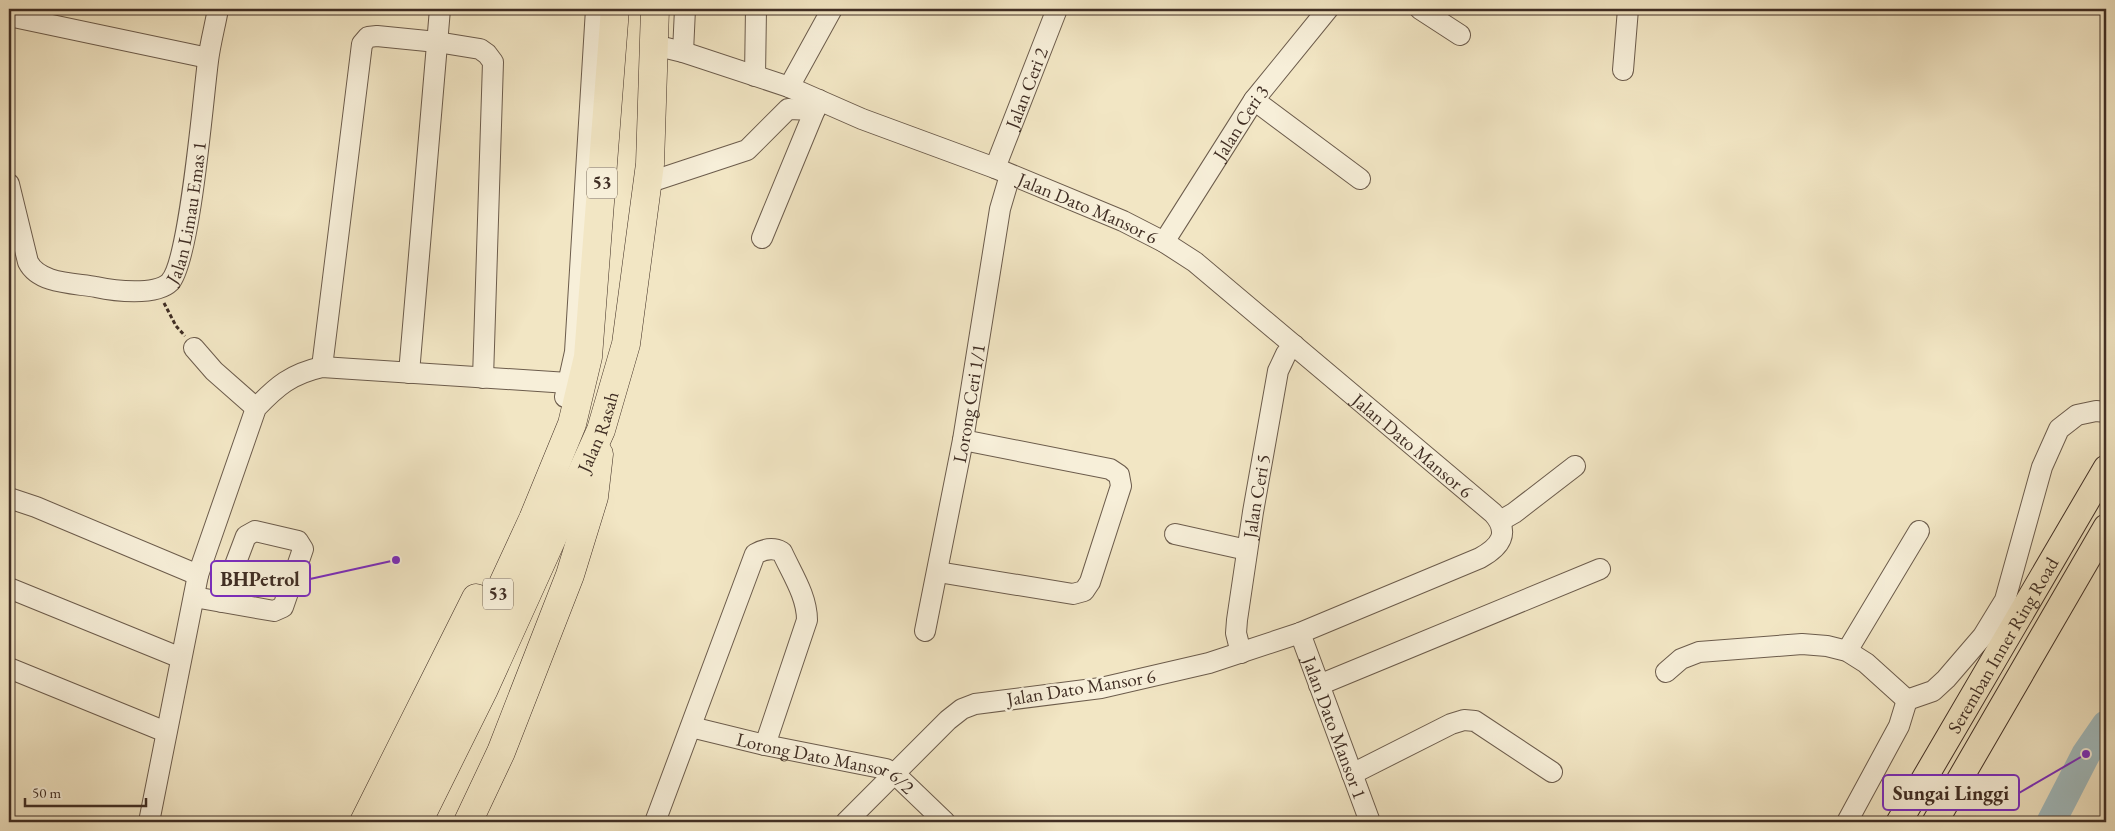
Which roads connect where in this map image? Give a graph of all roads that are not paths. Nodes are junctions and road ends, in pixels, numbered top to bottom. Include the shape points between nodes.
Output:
1 (218, 9) edge
2 (440, 9) edge
3 (596, 9) edge
4 (615, 9) edge
5 (654, 9) edge
6 (685, 9) edge
7 (756, 9) edge
8 (832, 9) edge
9 (1057, 9) edge
10 (1328, 9) edge
11 (1420, 9) edge
12 (1628, 9) edge
13 (9, 16) edge
14 (1460, 36) dead end
15 (437, 42) junction
16 (654, 45) junction
17 (683, 52) junction
18 (208, 58) junction
19 (1623, 70) dead end
20 (756, 76) junction
21 (789, 87) junction
22 (1254, 100) junction
23 (817, 105) junction
24 (1002, 171) junction
25 (1360, 179) dead end
26 (647, 183) junction
27 (9, 184) edge
28 (762, 238) dead end
29 (1164, 242) junction
30 (1294, 345) junction
31 (194, 348) road end
32 (588, 357) junction
33 (322, 367) junction
34 (408, 373) junction
35 (483, 378) junction
36 (568, 383) junction
37 (256, 408) junction
38 (2106, 412) edge
39 (601, 430) junction
40 (555, 440) junction
41 (962, 440) junction
42 (1575, 466) dead end
43 (2106, 468) edge
44 (9, 498) edge
45 (1500, 522) junction
46 (2106, 527) edge
47 (1920, 531) dead end
48 (1175, 534) dead end
49 (1247, 550) junction
50 (1600, 569) dead end
51 (938, 572) junction
52 (198, 575) junction
53 (9, 588) edge
54 (194, 597) junction
55 (221, 602) junction
56 (924, 631) dead end
57 (1300, 633) junction
58 (1846, 651) junction
59 (1241, 653) junction
60 (181, 658) junction
61 (9, 668) edge
62 (1666, 672) dead end
63 (1319, 684) junction
64 (1907, 700) junction
65 (691, 727) junction
66 (166, 732) junction
67 (765, 745) junction
68 (1552, 772) dead end
69 (1352, 774) junction
70 (896, 775) junction
71 (149, 822) edge
72 (364, 822) edge
73 (389, 822) edge
74 (418, 822) edge
75 (468, 822) edge
76 (655, 822) edge
77 (846, 822) edge
78 (945, 822) edge
79 (1370, 822) edge
80 (1847, 822) edge
81 (1899, 822) edge
82 (1936, 822) edge

1 - 18 street, Jalan Limau Emas 1
2 - 15 street
3 - 36 street via 575,352
4 - 32 highway, Jalan Rasah / 53
5 - 16 highway, Jalan Rasah / 53
6 - 17 street
7 - 20 street
8 - 21 street
9 - 24 street, Jalan Ceri 2
10 - 22 street, Jalan Ceri 3
11 - 14 street
12 - 19 street
13 - 18 street
15 - 33 street via 372,36 362,44
15 - 34 street
15 - 35 street via 480,50 493,62
16 - 17 street, Jalan Dato Mansor 6
16 - 26 highway, Jalan Rasah / 53
17 - 20 street, Jalan Dato Mansor 6
18 - 27 street, Jalan Limau Emas 1 via 185,234 171,281 149,291 100,288 39,275 28,262
20 - 21 street, Jalan Dato Mansor 6
21 - 23 street, Jalan Dato Mansor 6
22 - 25 street
22 - 29 street, Jalan Ceri 3
23 - 24 street, Jalan Dato Mansor 6
23 - 26 street via 788,109 747,150
23 - 28 street
24 - 29 street, Jalan Dato Mansor 6 via 1123,221
24 - 41 street, Lorong Ceri 1/1 via 1000,209
26 - 39 highway, Jalan Rasah / 53 via 626,344
29 - 30 street, Jalan Dato Mansor 6 via 1195,262
30 - 45 street, Jalan Dato Mansor 6 via 1493,512
30 - 49 street, Jalan Ceri 5 via 1278,371
31 - 37 street
32 - 40 highway
32 - 73 highway, Jalan Rasah / 53 via 572,424 533,519
33 - 34 street
33 - 37 street via 286,380
34 - 35 street
35 - 36 street
36 - 40 street
37 - 52 street
38 - 64 street via 2077,415 2058,429 2042,467 2005,600 1983,636 1946,679 1933,691
39 - 74 highway, Jalan Rasah / 53 via 484,689
39 - 75 highway via 594,496 570,575 501,752
40 - 72 highway
41 - 51 street, Lorong Ceri 1/1
41 - 51 street via 1110,469 1118,475 1121,486 1090,582 1084,591 1073,594
42 - 45 street
43 - 81 main road, Seremban Inner Ring Road
44 - 52 street
45 - 57 street, Jalan Dato Mansor 6 via 1503,532 1498,545 1480,558
46 - 82 main road, Seremban Inner Ring Road
47 - 58 street
48 - 49 street
49 - 59 street, Jalan Ceri 5 via 1236,633
50 - 63 street
51 - 56 street, Lorong Ceri 1/1
52 - 54 street
53 - 60 street
54 - 55 street
54 - 60 street
55 - 55 street via 274,610 283,607 303,549 301,544 249,532
57 - 59 street, Jalan Dato Mansor 6
57 - 63 street, Jalan Dato Mansor 1
58 - 62 street via 1802,644 1699,652 1681,659
58 - 64 street via 1873,669
59 - 70 street, Jalan Dato Mansor 6 via 1200,666 1101,688 975,704 948,720
60 - 66 street
61 - 66 street
63 - 69 street, Jalan Dato Mansor 1
64 - 80 street via 1899,726
65 - 67 street, Lorong Dato Mansor 6/2
65 - 67 street via 755,554 767,549 782,552 803,597 807,620
65 - 76 street
66 - 71 street
67 - 70 street, Lorong Dato Mansor 6/2 via 871,765
68 - 69 street via 1475,721 1464,720
69 - 79 street, Jalan Dato Mansor 1
70 - 77 street, Jalan Dato Mansor 6
70 - 78 street, Lorong Dato Mansor 6/2

